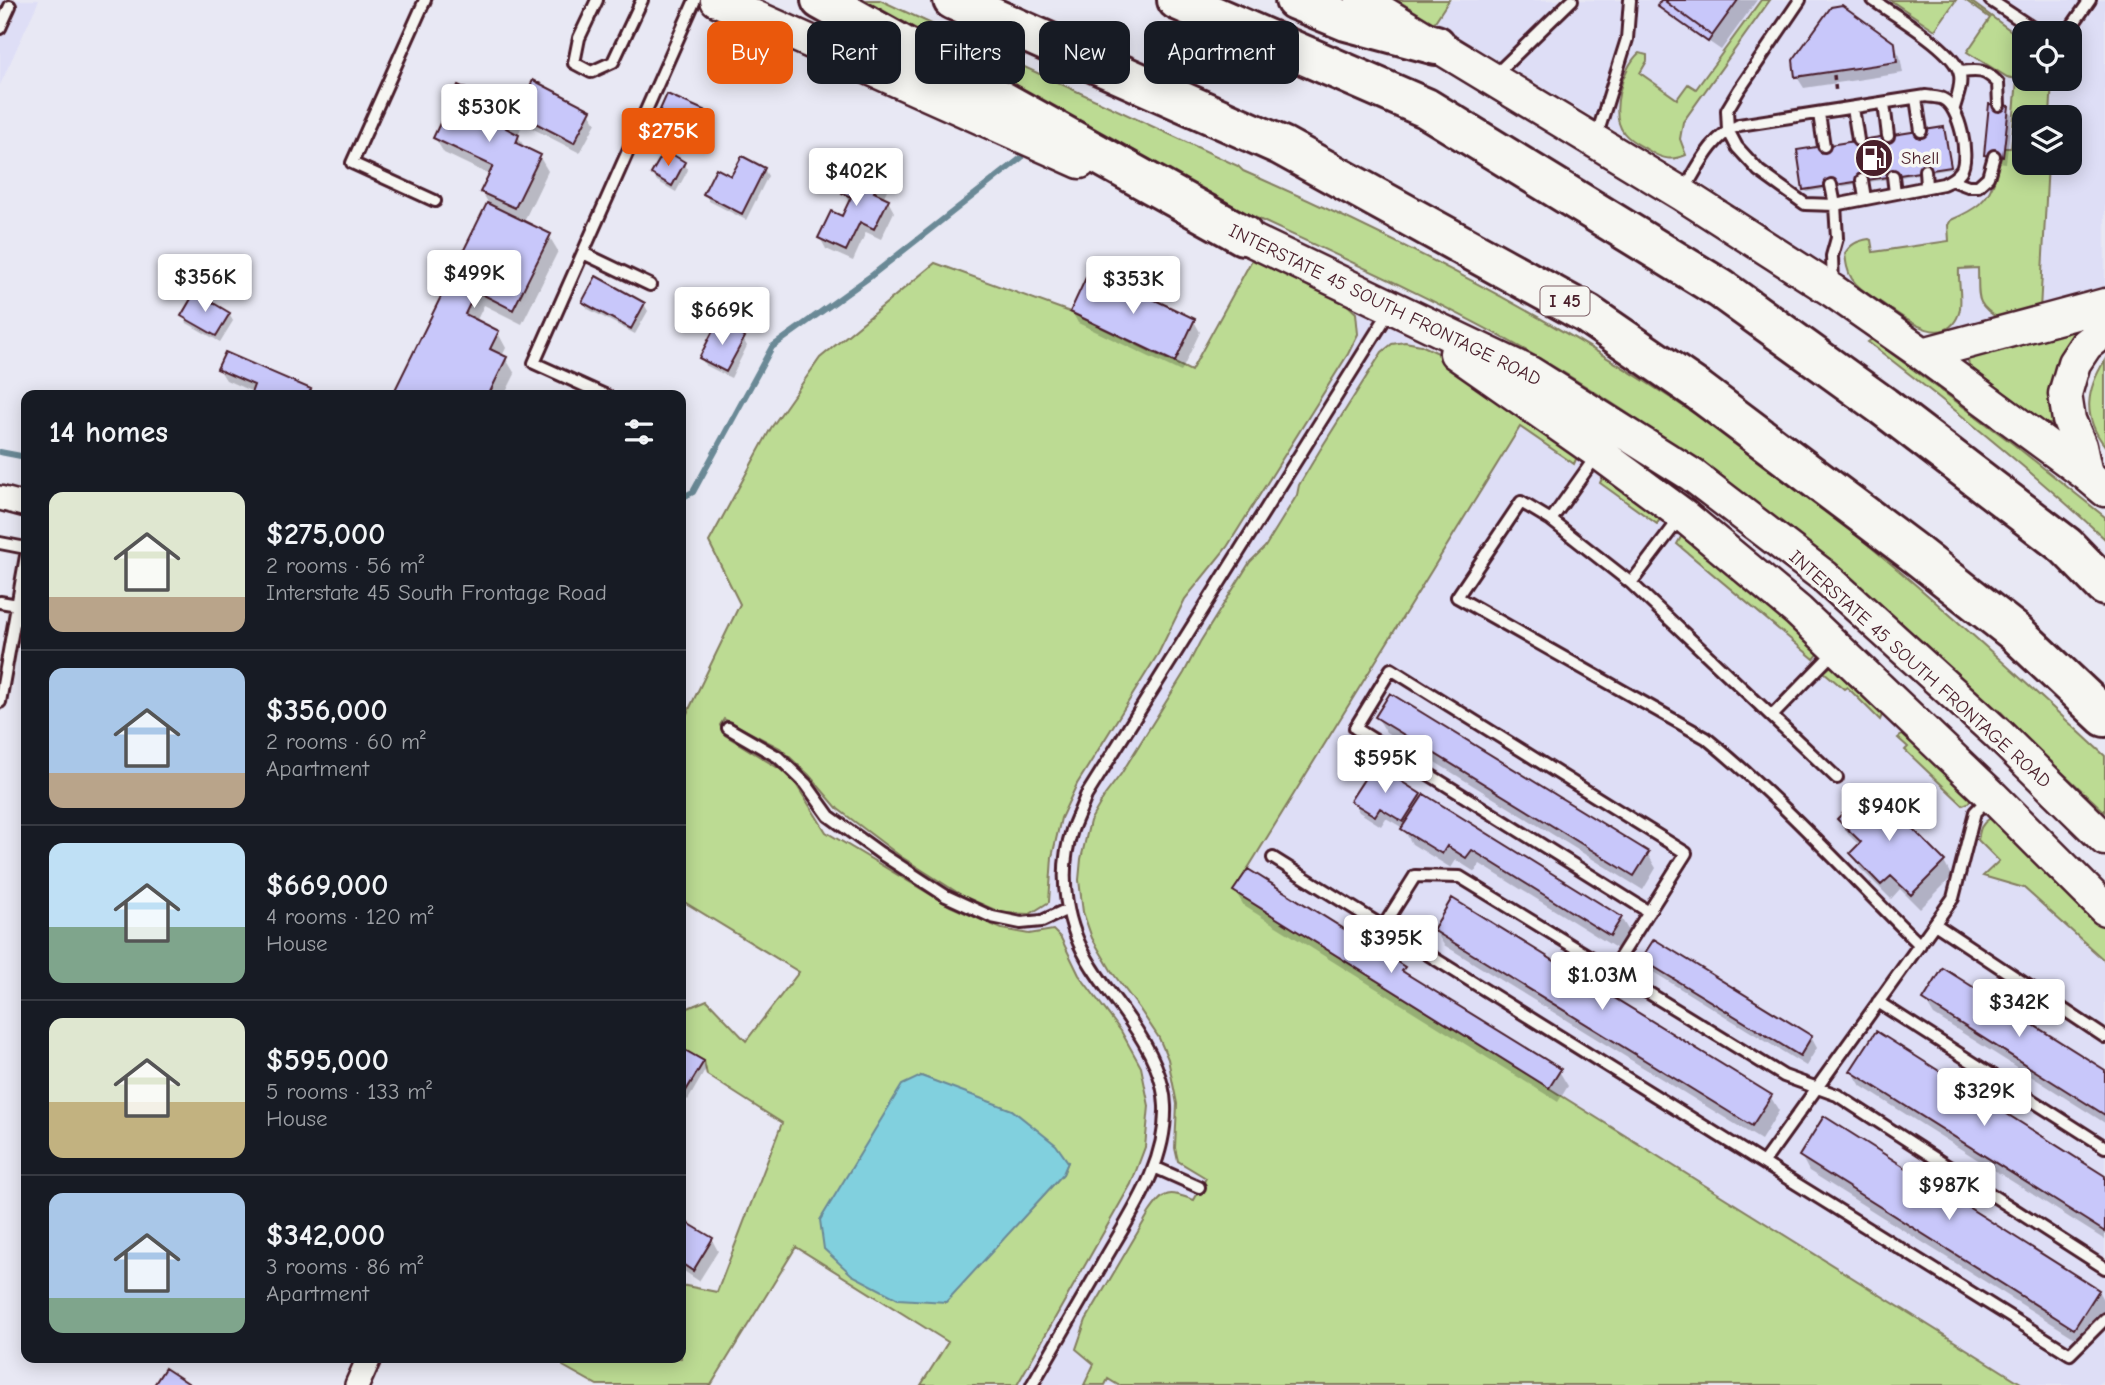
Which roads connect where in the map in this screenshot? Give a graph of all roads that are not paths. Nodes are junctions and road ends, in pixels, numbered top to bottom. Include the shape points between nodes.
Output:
1 (425, 0) edge
2 (597, 0) edge
3 (642, 0) edge
4 (695, 0) edge
5 (717, 0) edge
6 (821, 0) edge
7 (953, 0) edge
8 (1177, 0) edge
9 (1295, 0) edge
10 (1362, 0) edge
11 (1572, 0) edge
12 (1630, 0) edge
13 (1800, 0) edge
14 (1872, 0) edge
15 (1990, 0) edge
16 (2090, 0) edge
17 (10, 6) dead end
18 (2022, 21) edge
19 (2075, 21) edge
20 (0, 28) edge
21 (1436, 45) junction
22 (1960, 72) junction
23 (1491, 79) junction
24 (1916, 98) junction
25 (1884, 103) junction
26 (1999, 105) dead end
27 (1853, 108) junction
28 (1954, 108) junction
29 (1819, 114) junction
30 (1728, 130) junction
31 (1921, 131) dead end
32 (1888, 136) dead end
33 (1858, 140) dead end
34 (1595, 141) junction
35 (1824, 146) dead end
36 (1994, 156) dead end
37 (1925, 170) dead end
38 (1894, 176) dead end
39 (1862, 180) dead end
40 (1952, 180) junction
41 (1831, 186) dead end
42 (1926, 187) junction
43 (1895, 193) junction
44 (1682, 194) junction
45 (1865, 198) junction
46 (435, 201) dead end
47 (1835, 205) junction
48 (1243, 235) junction
49 (583, 253) junction
50 (650, 285) dead end
51 (1833, 292) junction
52 (2105, 305) edge
53 (1392, 307) junction
54 (2105, 330) edge
55 (1923, 354) junction
56 (594, 390) edge
57 (1599, 453) junction
58 (2096, 482) edge
59 (0, 498) edge
60 (21, 504) edge
61 (1683, 515) junction
62 (1551, 520) junction
63 (0, 543) edge
64 (21, 547) edge
65 (1631, 583) junction
66 (2105, 586) edge
67 (21, 587) edge
68 (0, 602) edge
69 (18, 605) junction
70 (1838, 648) junction
71 (0, 702) edge
72 (1772, 716) junction
73 (2105, 717) edge
74 (728, 728) dead end
75 (1837, 778) dead end
76 (1991, 795) junction
77 (2105, 839) edge
78 (1273, 858) dead end
79 (1068, 909) junction
80 (2105, 909) edge
81 (1649, 912) junction
82 (1935, 924) junction
83 (1383, 927) junction
84 (1920, 945) junction
85 (1612, 970) junction
86 (1878, 1002) junction
87 (2105, 1037) edge
88 (1817, 1088) junction
89 (2105, 1147) edge
90 (1763, 1163) junction
91 (1154, 1167) junction
92 (1199, 1187) dead end
93 (2105, 1268) edge
94 (2105, 1319) edge
95 (367, 1363) edge
96 (357, 1385) edge
97 (1032, 1385) edge

1 - 46 lane via 352,163
2 - 3 lane via 579,38 574,63 591,72 613,62
4 - 49 lane
5 - 48 main road, INTERSTATE 45 SOUTH FRONTAGE ROAD
6 - 48 highway
7 - 73 highway, I 45 via 1282,146 1587,314 1709,398 1913,552 2016,633
8 - 66 highway via 1426,108 1721,289 2066,546
9 - 21 highway via 1346,21
10 - 21 main road
11 - 23 lane
12 - 34 lane via 1627,39
13 - 30 lane via 1727,110
14 - 22 lane via 1952,57
15 - 18 lane
16 - 19 lane
17 - 20 lane
21 - 23 main road
22 - 26 lane via 1990,74 1998,83
22 - 28 lane
23 - 34 main road
24 - 25 lane
24 - 28 lane via 1943,99
24 - 31 lane
25 - 27 lane
25 - 32 lane
27 - 29 lane
27 - 33 lane
28 - 40 lane via 1965,155 1962,170
29 - 30 lane
29 - 35 lane
30 - 44 lane via 1717,138
30 - 47 lane via 1759,171 1805,204
34 - 44 main road
36 - 40 lane via 1988,177 1978,186
37 - 42 lane
38 - 43 lane
39 - 45 lane
40 - 42 lane
41 - 47 lane
42 - 43 lane
43 - 45 lane
44 - 51 main road
45 - 47 lane
47 - 51 lane
48 - 53 main road, INTERSTATE 45 SOUTH FRONTAGE ROAD
49 - 50 lane
49 - 56 lane via 534,363
51 - 55 main road
52 - 55 main road
53 - 57 main road
53 - 77 main road, INTERSTATE 45 SOUTH FRONTAGE ROAD via 1530,373 1692,475 1825,577 1998,734
53 - 79 lane via 1086,796 1065,867
54 - 58 main road via 2086,345 2074,363 2065,394 2069,420
55 - 58 main road
57 - 61 main road
57 - 62 lane
59 - 60 street
61 - 65 lane
61 - 70 main road
62 - 65 lane
62 - 84 lane via 1521,502 1457,597 1706,738 1795,818
63 - 64 lane
65 - 72 lane
67 - 69 lane
68 - 69 lane
69 - 71 lane
70 - 72 lane
70 - 76 main road
72 - 75 lane
74 - 79 lane via 778,757 806,784 829,816 946,897 992,917 1021,923 1042,921
76 - 80 main road
76 - 82 lane via 1975,813 1953,898
78 - 83 lane
79 - 91 lane via 1092,968 1139,1033 1160,1080 1165,1105 1161,1149
81 - 81 lane via 1686,853 1391,669 1355,728
81 - 85 lane
82 - 84 lane
82 - 87 lane
83 - 85 lane via 1415,876 1460,877
83 - 90 lane
84 - 86 lane
85 - 88 lane via 1784,1076
86 - 88 lane
86 - 89 lane
88 - 90 lane
88 - 93 lane via 1837,1095
90 - 94 lane via 2070,1354
91 - 92 lane
91 - 97 lane
95 - 96 street

